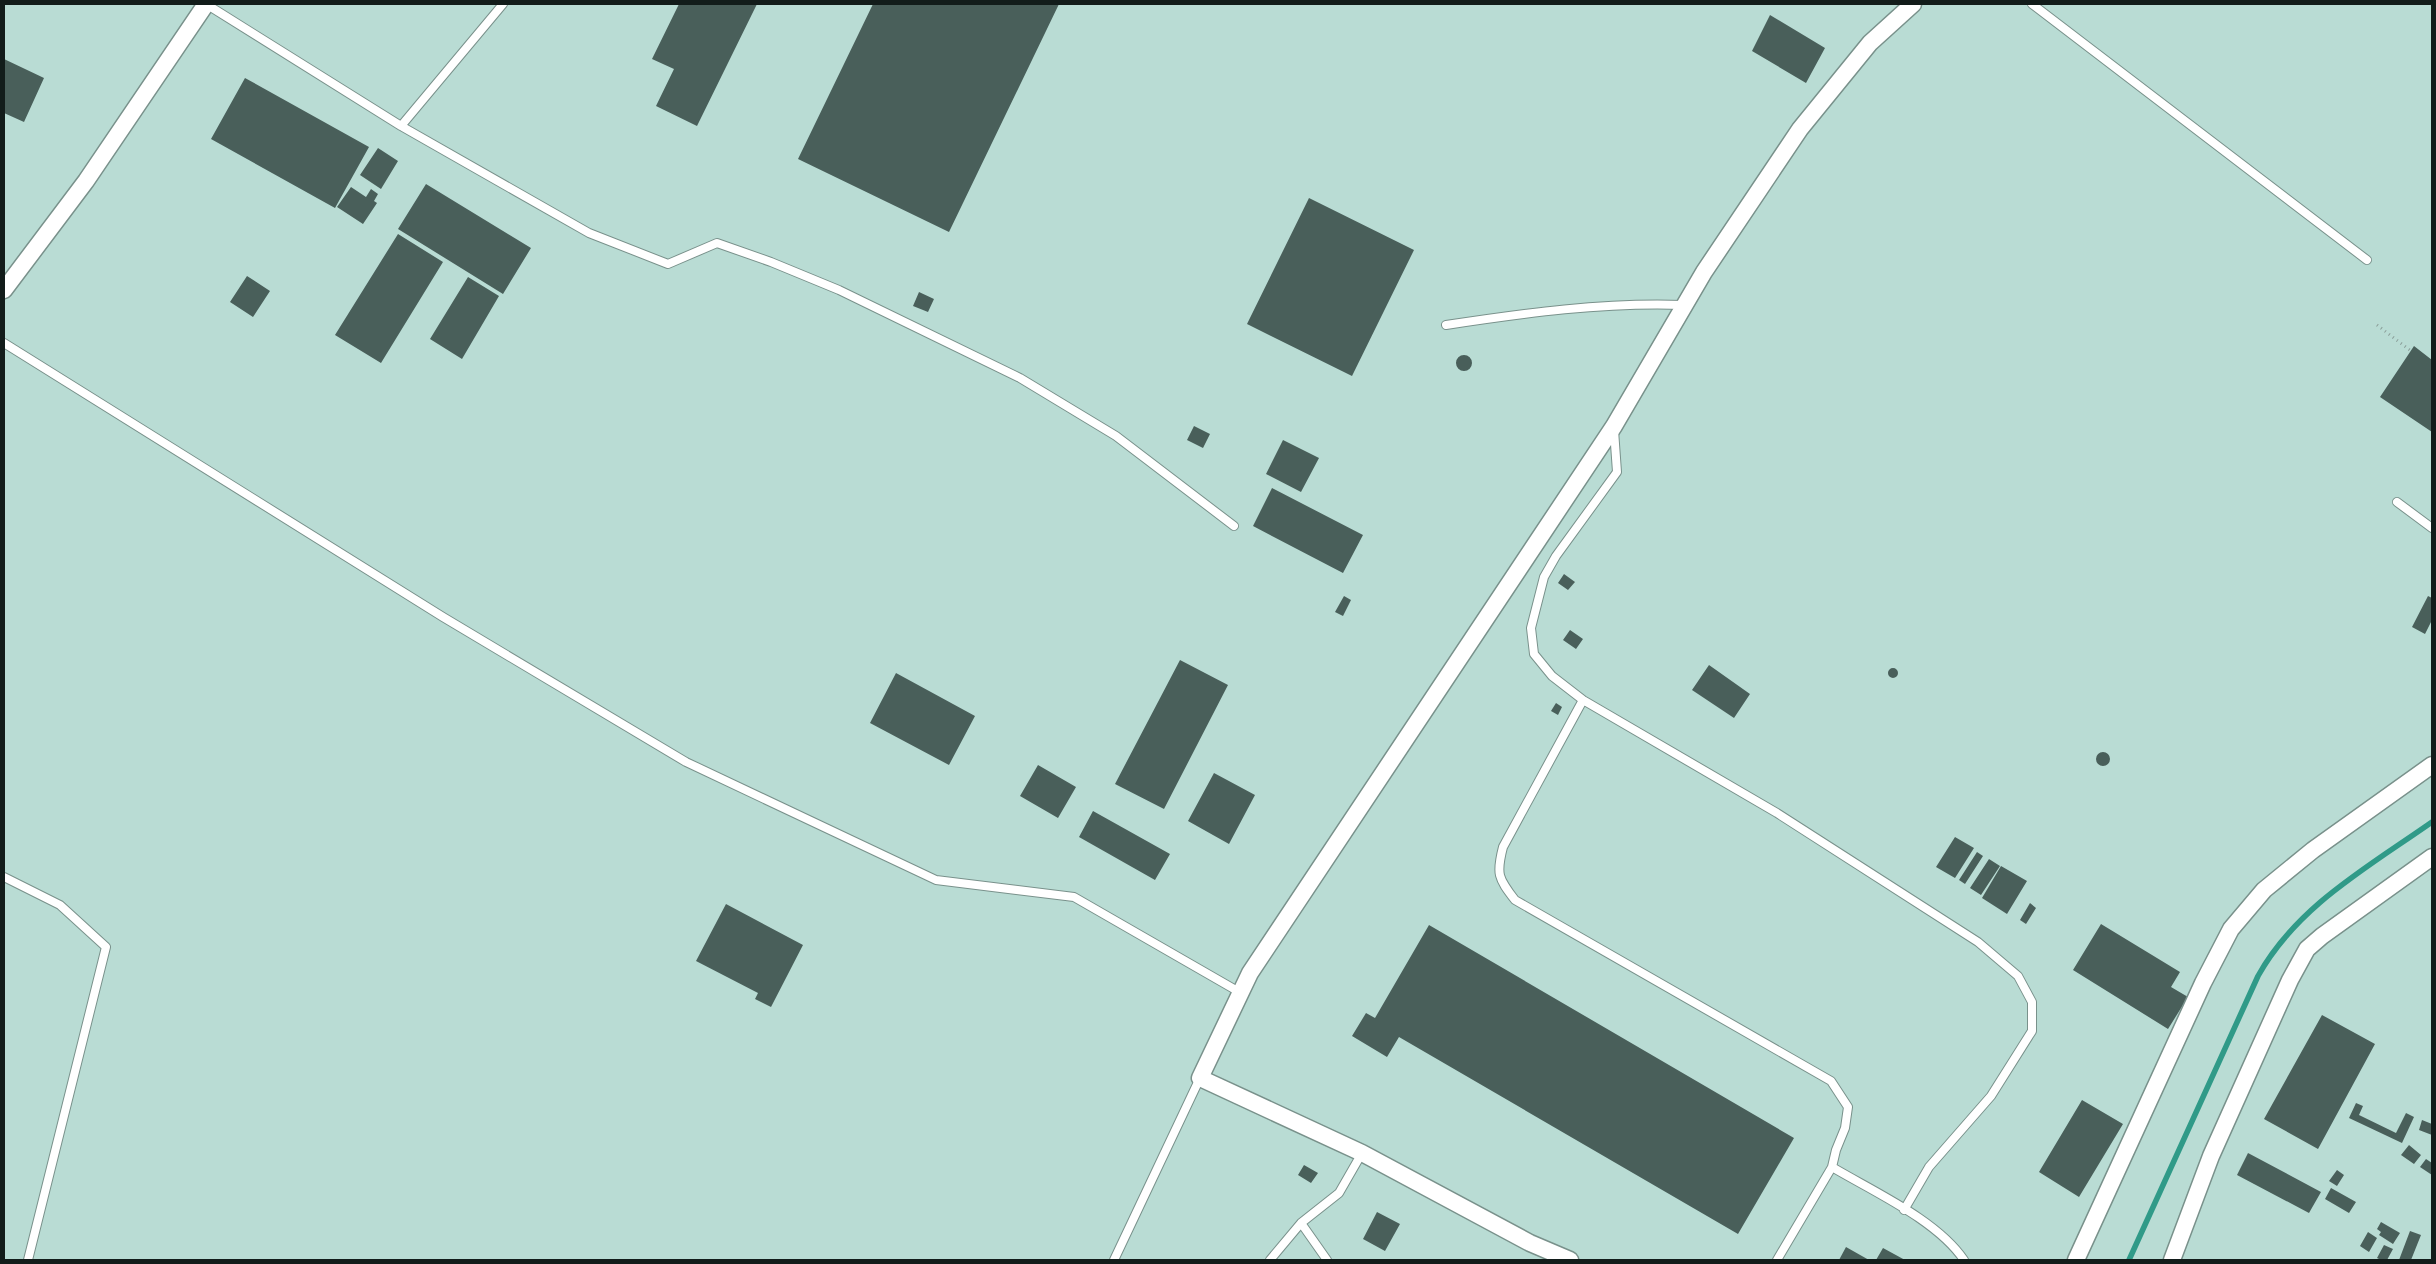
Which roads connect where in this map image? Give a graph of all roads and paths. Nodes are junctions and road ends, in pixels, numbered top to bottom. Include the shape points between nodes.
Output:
1 (206, 4) edge
2 (504, 4) edge
3 (1913, 4) edge
4 (2032, 4) edge
5 (401, 126) junction
6 (2367, 260) dead end
7 (4, 290) edge
8 (1686, 305) junction
9 (1446, 325) dead end
10 (2377, 325) dead end
11 (4, 343) edge
12 (2411, 351) dead end
13 (1614, 426) junction
14 (2397, 502) dead end
15 (1234, 526) dead end
16 (2432, 528) edge
17 (1582, 700) junction
18 (2432, 765) edge
19 (2432, 857) edge
20 (4, 877) edge
21 (1240, 993) junction
22 (1200, 1078) junction
23 (1362, 1153) junction
24 (1832, 1168) junction
25 (1904, 1210) junction
26 (1301, 1223) junction
27 (28, 1260) edge
28 (1114, 1260) edge
29 (1270, 1260) edge
30 (1327, 1260) edge
31 (1570, 1260) edge
32 (1777, 1260) edge
33 (1964, 1260) edge
34 (2076, 1260) edge
35 (2172, 1260) edge

1 - 5 lane
1 - 7 street via 86,181
2 - 5 lane
3 - 8 street via 1870,43 1800,129 1704,272
4 - 6 lane
5 - 15 lane via 590,233 668,264 717,243 856,298 1020,378 1116,436
8 - 9 lane via 1632,303
8 - 13 street
10 - 12 path
11 - 21 lane via 443,617 686,762 936,880 1074,897
13 - 17 lane via 1617,472 1544,577 1531,628 1534,654 1552,676
13 - 21 street via 1256,964
14 - 16 lane
17 - 24 lane via 1503,846 1498,867 1502,884 1515,900 1831,1081 1848,1107
17 - 25 lane via 1785,819 1978,942 2018,976 2032,1002 2032,1031 1991,1096 1929,1167
18 - 34 street via 2313,850 2264,890 2231,928
19 - 35 street via 2307,949 2211,1156
20 - 27 lane via 60,905 106,948
21 - 22 street
22 - 23 street
22 - 28 lane
23 - 26 lane via 1339,1193
23 - 31 street via 1530,1243
24 - 25 lane
24 - 32 lane
25 - 33 lane via 1955,1246
26 - 29 lane
26 - 30 lane

